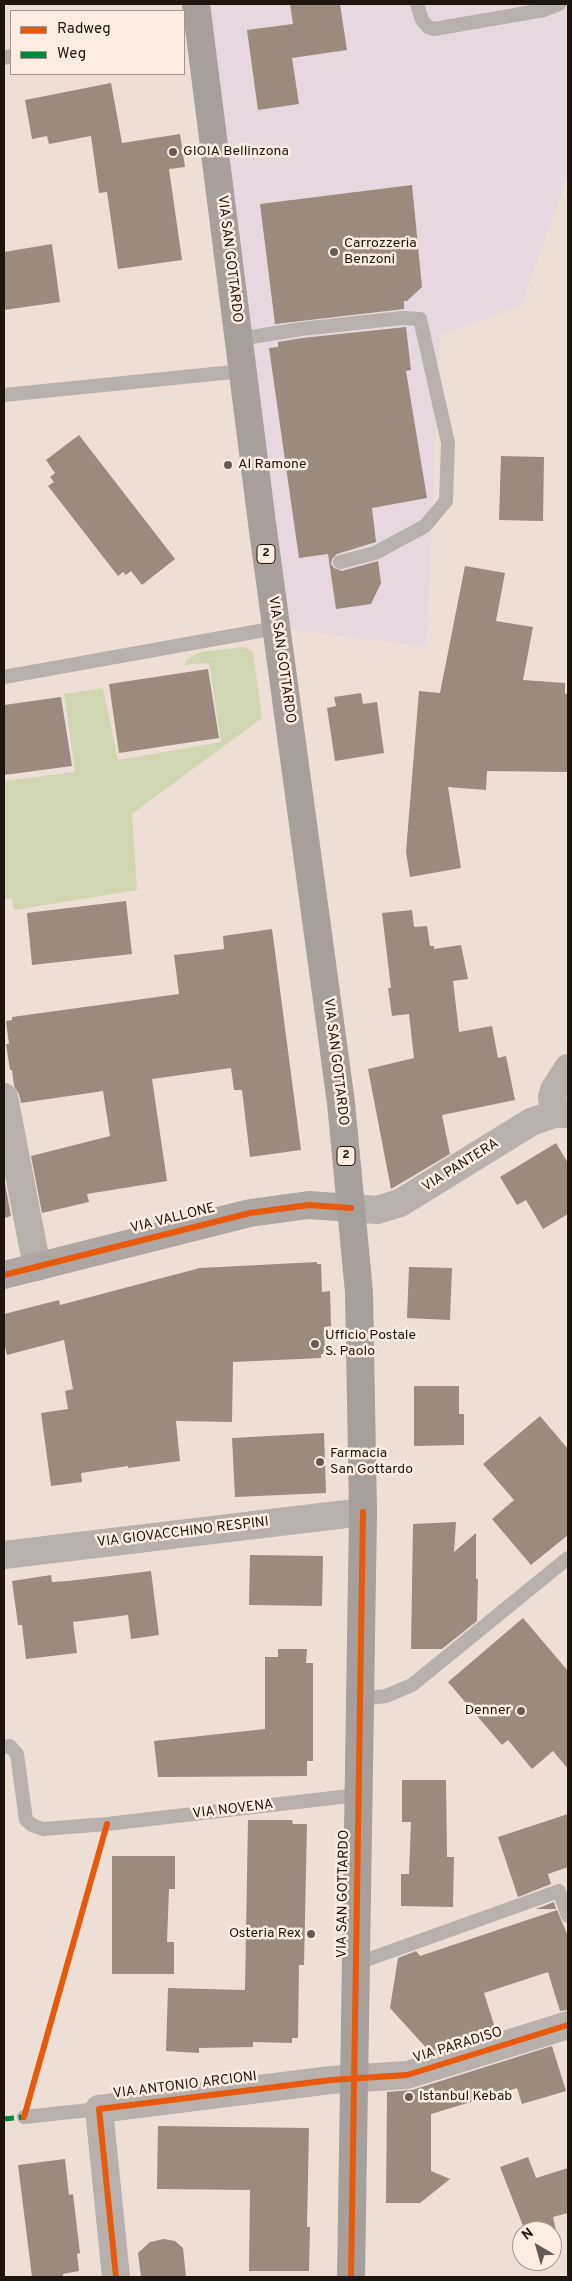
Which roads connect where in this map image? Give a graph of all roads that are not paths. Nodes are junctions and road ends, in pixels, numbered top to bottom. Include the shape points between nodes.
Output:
1 (417, 4) edge
2 (559, 4) edge
3 (193, 18) edge
4 (239, 339) junction
5 (243, 371) junction
6 (4, 395) edge
7 (340, 562) dead end
8 (276, 628) junction
9 (4, 677) edge
10 (568, 1068) edge
11 (4, 1097) edge
12 (561, 1114) edge
13 (351, 1208) junction
14 (37, 1267) junction
15 (4, 1275) edge
16 (363, 1512) junction
17 (4, 1555) edge
18 (568, 1558) edge
19 (361, 1699) junction
20 (4, 1746) edge
21 (358, 1795) junction
22 (564, 1889) edge
23 (568, 1916) edge
24 (355, 1964) junction
25 (568, 2025) edge
26 (354, 2079) junction
27 (99, 2109) junction
28 (24, 2117) dead end
29 (116, 2277) edge
30 (351, 2277) edge

1 - 2 lane via 422,20 434,29 544,10
3 - 4 main road, VIA SAN GOTTARDO / 2
4 - 5 main road, VIA SAN GOTTARDO / 2
4 - 7 lane via 338,325 420,319 448,443 446,500 425,526 375,553
5 - 6 lane
5 - 8 main road, VIA SAN GOTTARDO / 2
8 - 9 lane
8 - 13 main road, VIA SAN GOTTARDO / 2 via 341,1103
10 - 12 street via 552,1097
11 - 14 street
12 - 13 street, VIA PANTERA via 531,1122 400,1203 377,1210
13 - 14 street, VIA VALLONE via 309,1205 250,1213
13 - 16 main road, VIA SAN GOTTARDO / 2 via 359,1292
14 - 15 street, VIA VALLONE
16 - 17 street, VIA GIOVACCHINO RESPINI
16 - 19 main road, VIA SAN GOTTARDO / 2
18 - 19 lane via 412,1685 386,1696
19 - 21 main road, VIA SAN GOTTARDO / 2
20 - 21 lane, VIA NOVENA via 10,1746 17,1754 26,1820 43,1829
21 - 24 main road, VIA SAN GOTTARDO / 2
22 - 23 lane
22 - 24 lane
24 - 26 main road, VIA SAN GOTTARDO / 2
25 - 26 street, VIA PARADISO via 407,2075
26 - 27 street, VIA ANTONIO ARCIONI
26 - 30 main road, VIA SAN GOTTARDO / 2
27 - 28 lane
27 - 29 street, VIA ANTONIO ARCIONI

